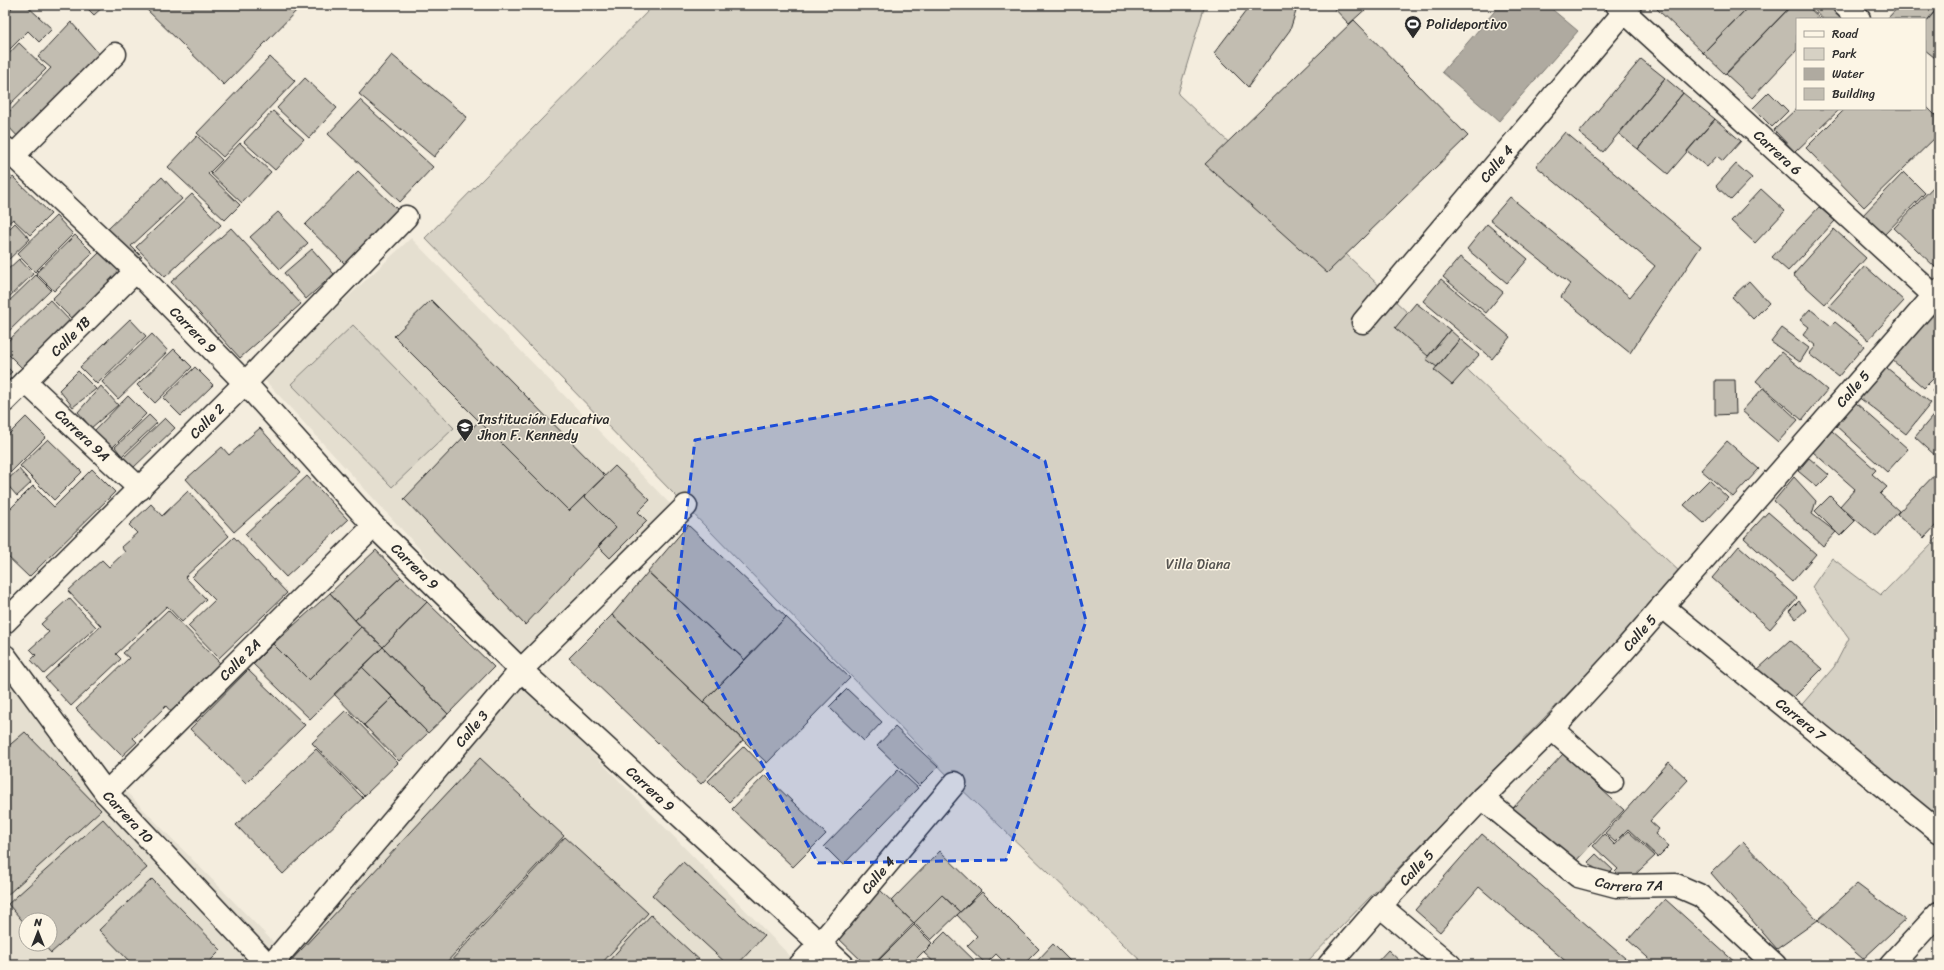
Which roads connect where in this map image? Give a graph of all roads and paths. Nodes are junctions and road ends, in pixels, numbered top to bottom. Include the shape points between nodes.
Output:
1 (1844, 5) edge
2 (1624, 7) edge
3 (1857, 18) edge
4 (115, 54) dead end
5 (9, 152) edge
6 (406, 217) dead end
7 (136, 271) junction
8 (1937, 295) edge
9 (1363, 322) dead end
10 (25, 381) junction
11 (245, 383) junction
12 (5, 401) edge
13 (140, 489) junction
14 (686, 506) dead end
15 (374, 526) junction
16 (1662, 606) junction
17 (5, 622) edge
18 (5, 656) edge
19 (521, 670) junction
20 (1552, 729) junction
21 (1612, 782) dead end
22 (955, 783) dead end
23 (106, 793) junction
24 (1482, 798) junction
25 (1939, 832) edge
26 (1380, 906) junction
27 (1939, 912) edge
28 (820, 944) junction
29 (268, 965) edge
30 (271, 965) edge
31 (800, 965) edge
32 (843, 965) edge
33 (1329, 965) edge
34 (1450, 965) edge
35 (1775, 965) edge
36 (1891, 965) edge

1 - 3 street
2 - 8 street, Carrera 6
2 - 9 street, Calle 4
4 - 5 street
5 - 7 street, Carrera 9
6 - 11 street, Calle 2
7 - 10 street, Calle 1B
7 - 11 street, Carrera 9
8 - 16 street, Calle 5
10 - 12 street, Calle 1B
10 - 13 street, Carrera 9A
11 - 13 street, Calle 2
11 - 15 street, Carrera 9
13 - 17 street, Calle 2
14 - 19 street, Calle 3
15 - 19 street, Carrera 9
15 - 23 street, Calle 2A
16 - 20 street, Calle 5
16 - 25 street, Carrera 7
18 - 23 street, Carrera 10
19 - 28 street, Carrera 9
19 - 30 street, Calle 3
20 - 21 street
20 - 24 street, Calle 5
22 - 28 street, Calle 4
23 - 29 street, Carrera 10
24 - 26 street, Calle 5
24 - 35 street, Carrera 7A via 1578,876 1616,886 1676,885 1702,896
26 - 33 street, Calle 5
26 - 34 street
27 - 36 street
28 - 31 street, Calle 4
28 - 32 street, Carrera 9

